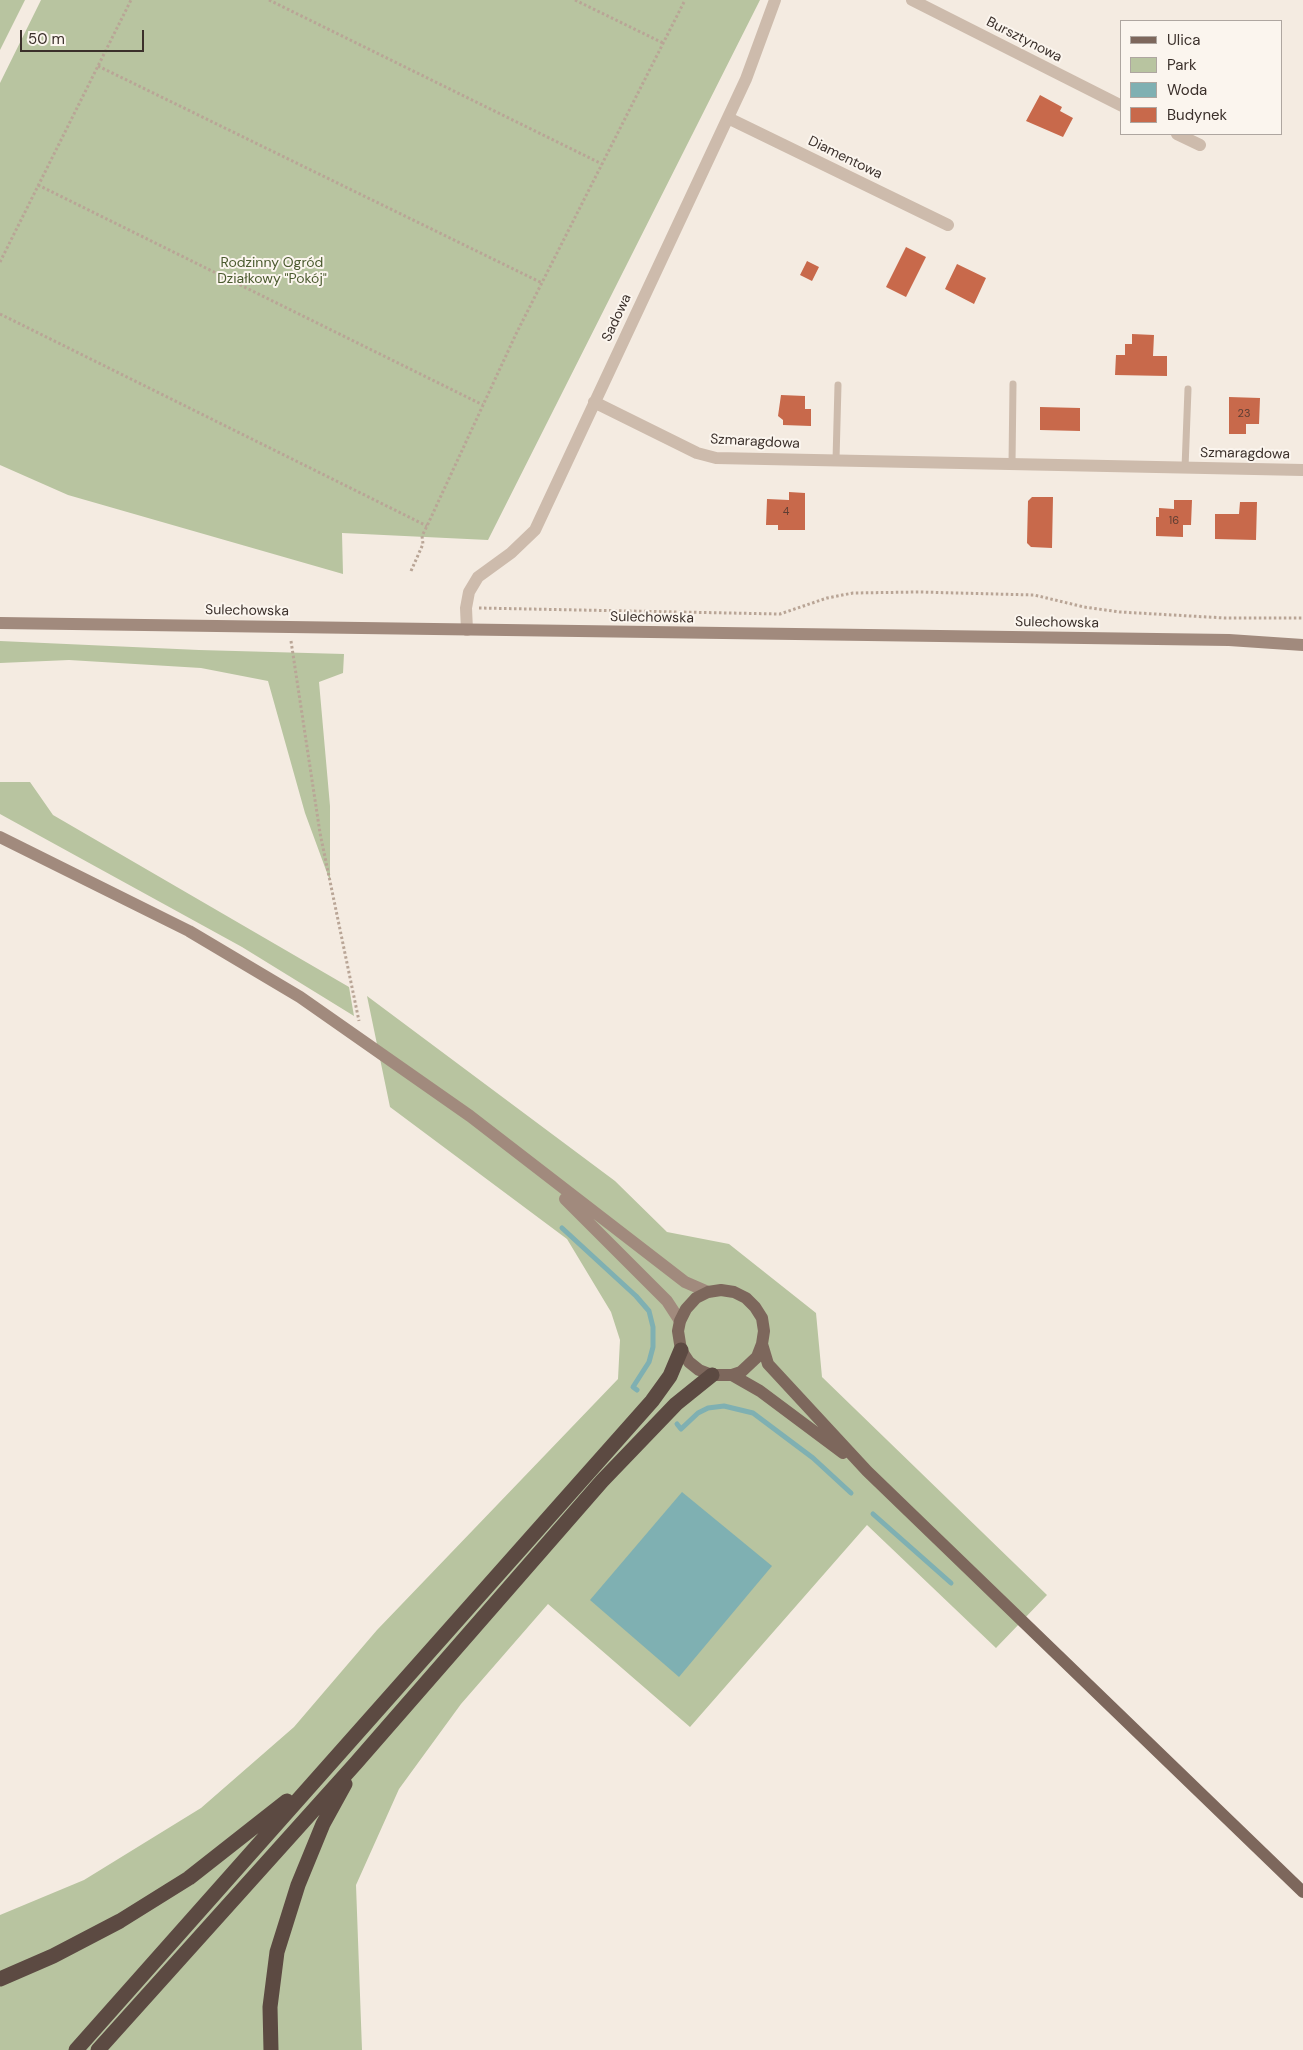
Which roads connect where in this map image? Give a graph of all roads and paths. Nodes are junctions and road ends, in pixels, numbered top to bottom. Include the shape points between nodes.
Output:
1 (131, 0) edge
2 (269, 0) edge
3 (575, 0) edge
4 (685, 0) edge
5 (775, 0) edge
6 (912, 0) edge
7 (663, 43) junction
8 (98, 66) junction
9 (1120, 105) edge
10 (728, 118) junction
11 (1178, 135) edge
12 (1200, 146) dead end
13 (602, 164) junction
14 (38, 185) junction
15 (948, 225) dead end
16 (0, 262) edge
17 (542, 283) junction
18 (0, 314) edge
19 (1013, 384) dead end
20 (838, 385) dead end
21 (1188, 389) dead end
22 (594, 402) junction
23 (483, 405) junction
24 (836, 460) junction
25 (1012, 464) junction
26 (1185, 468) junction
27 (1303, 470) edge
28 (427, 526) junction
29 (410, 571) dead end
30 (466, 608) junction
31 (1303, 618) edge
32 (0, 623) edge
33 (289, 627) junction
34 (467, 630) junction
35 (1303, 645) edge
36 (0, 837) edge
37 (359, 1037) junction
38 (530, 1164) junction
39 (708, 1292) junction
40 (680, 1321) junction
41 (762, 1344) junction
42 (682, 1350) junction
43 (712, 1375) junction
44 (732, 1376) junction
45 (867, 1471) junction
46 (356, 1763) junction
47 (325, 1769) junction
48 (1303, 1892) edge
49 (0, 1979) edge
50 (76, 2050) edge
51 (98, 2050) edge
52 (271, 2050) edge

1 - 8 path
2 - 13 path
3 - 7 path
4 - 7 path
5 - 10 street, Sadowa
6 - 9 street, Bursztynowa
7 - 13 path
8 - 14 path
8 - 17 path
10 - 15 street, Diamentowa
10 - 22 street, Sadowa
11 - 12 street
13 - 17 path
14 - 16 path
14 - 23 path
17 - 23 path
18 - 28 path
19 - 25 lane
20 - 24 lane
21 - 26 lane, Szmaragdowa
22 - 24 street, Szmaragdowa via 697,454 716,458
22 - 30 street, Sadowa via 535,530 478,577 469,592
23 - 28 path
24 - 25 street, Szmaragdowa
25 - 26 street, Szmaragdowa
26 - 27 street, Szmaragdowa
28 - 29 path via 422,536 423,544
30 - 31 path via 780,614 853,593 919,592 1034,596 1120,612 1225,618
30 - 34 street, Sadowa
32 - 33 main road, Sulechowska
33 - 34 main road, Sulechowska
33 - 37 path via 320,834 360,1024
34 - 35 main road, Sulechowska via 1229,640
36 - 37 main road via 189,931 292,992
37 - 38 main road via 470,1116
38 - 39 main road via 685,1282
38 - 40 main road via 667,1301
39 - 40 main road via 696,1298
39 - 41 main road via 734,1292 754,1305 762,1318
40 - 42 main road via 678,1331
41 - 44 main road via 748,1366
41 - 45 main road via 768,1364
42 - 43 main road via 688,1362
42 - 47 highway via 670,1376 646,1409
43 - 44 main road
43 - 46 highway via 635,1444
44 - 45 main road via 760,1392
45 - 48 main road
46 - 51 highway
46 - 52 highway via 323,1824 305,1867 277,1952 270,2007
47 - 49 highway via 189,1878 120,1921
47 - 50 highway

